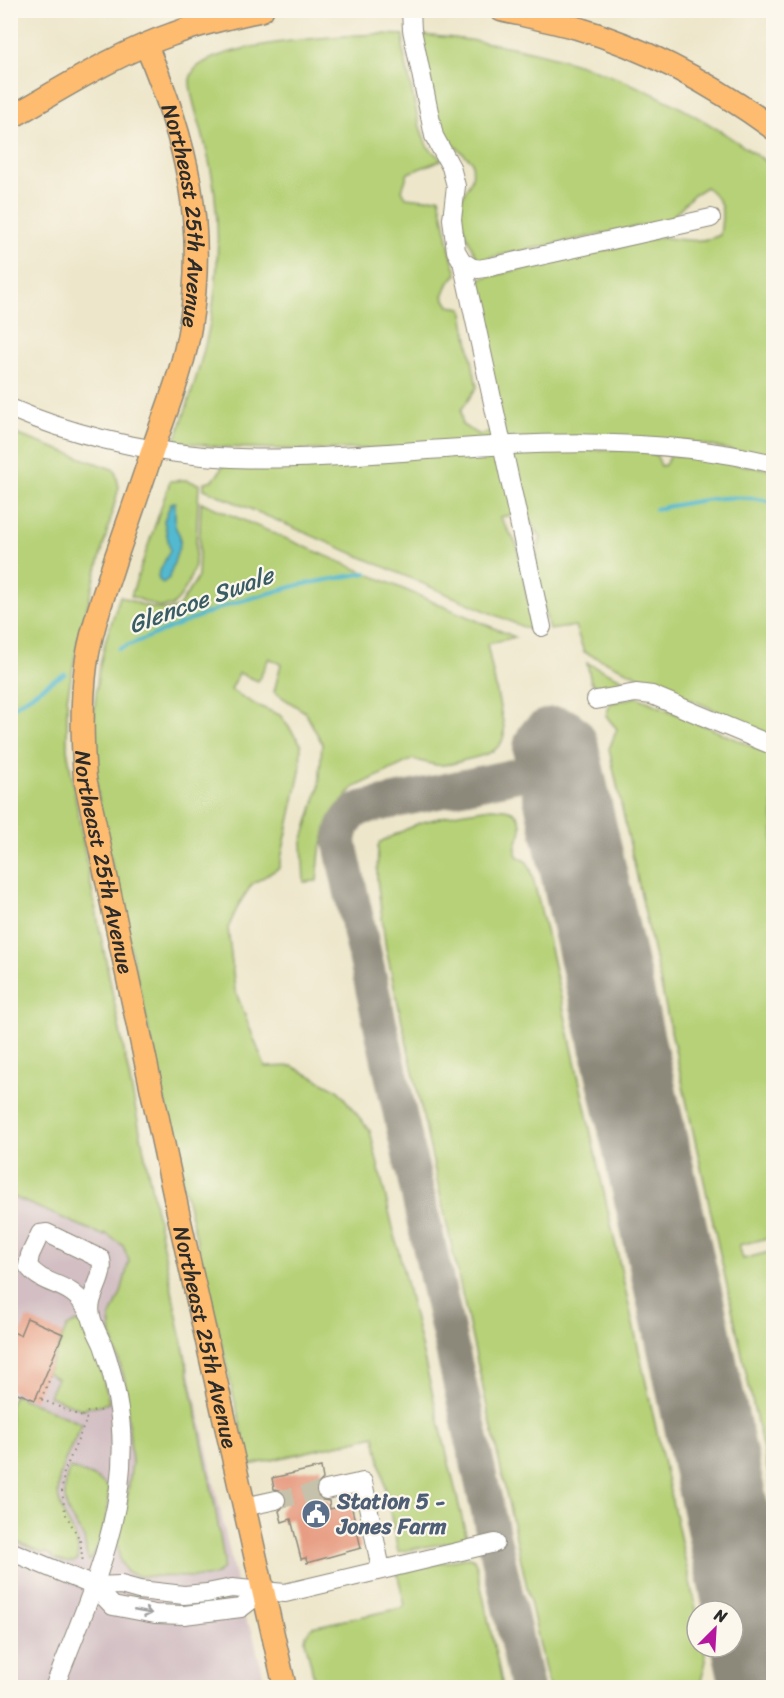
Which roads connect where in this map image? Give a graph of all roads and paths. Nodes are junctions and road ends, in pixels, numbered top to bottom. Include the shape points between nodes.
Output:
1 (262, 10) edge
2 (411, 10) edge
3 (501, 10) edge
4 (146, 45) junction
5 (10, 118) edge
6 (774, 129) edge
7 (711, 218) dead end
8 (462, 261) junction
9 (10, 408) edge
10 (502, 445) junction
11 (153, 448) junction
12 (774, 464) edge
13 (542, 627) dead end
14 (596, 700) dead end
15 (774, 746) edge
16 (90, 1315) junction
17 (51, 1376) dead end
18 (44, 1380) dead end
19 (49, 1382) junction
20 (36, 1396) dead end
21 (41, 1399) junction
22 (119, 1408) junction
23 (82, 1416) junction
24 (326, 1490) tunnel mouth
25 (276, 1500) tunnel mouth
26 (244, 1507) junction
27 (495, 1543) dead end
28 (10, 1551) edge
29 (83, 1563) dead end
30 (381, 1569) junction
31 (94, 1586) junction
32 (264, 1592) junction
33 (54, 1688) edge
34 (285, 1688) edge

1 - 4 main road via 208,23
2 - 8 street via 434,136 451,167 456,186 452,219 456,251
3 - 6 main road via 577,28 640,51 726,95
4 - 5 main road
4 - 11 main road, Northeast 25th Avenue via 183,144 193,200 195,252 190,330
7 - 8 street via 490,267 478,269
8 - 10 street
9 - 11 street via 62,429
10 - 11 street via 236,458
10 - 12 street via 642,444 744,456
10 - 13 street
11 - 26 main road, Northeast 25th Avenue via 89,648 82,703 85,778
14 - 15 street via 636,693 652,695
16 - 16 street via 101,1278 101,1259 47,1233 40,1234 28,1266 33,1273 74,1293
16 - 22 street via 112,1373
17 - 19 path
18 - 19 path
19 - 21 path
20 - 21 path
21 - 23 path
22 - 23 path
22 - 31 street via 120,1483 115,1518
23 - 29 path via 87,1419 64,1472 62,1491 65,1513 80,1540
24 - 30 street via 363,1482
25 - 26 street
26 - 32 main road, Northeast 25th Avenue
27 - 30 street
28 - 31 street
30 - 32 street via 285,1593
31 - 32 street via 113,1606 155,1614 184,1615 241,1608
31 - 33 street
32 - 34 main road, Northeast 25th Avenue

